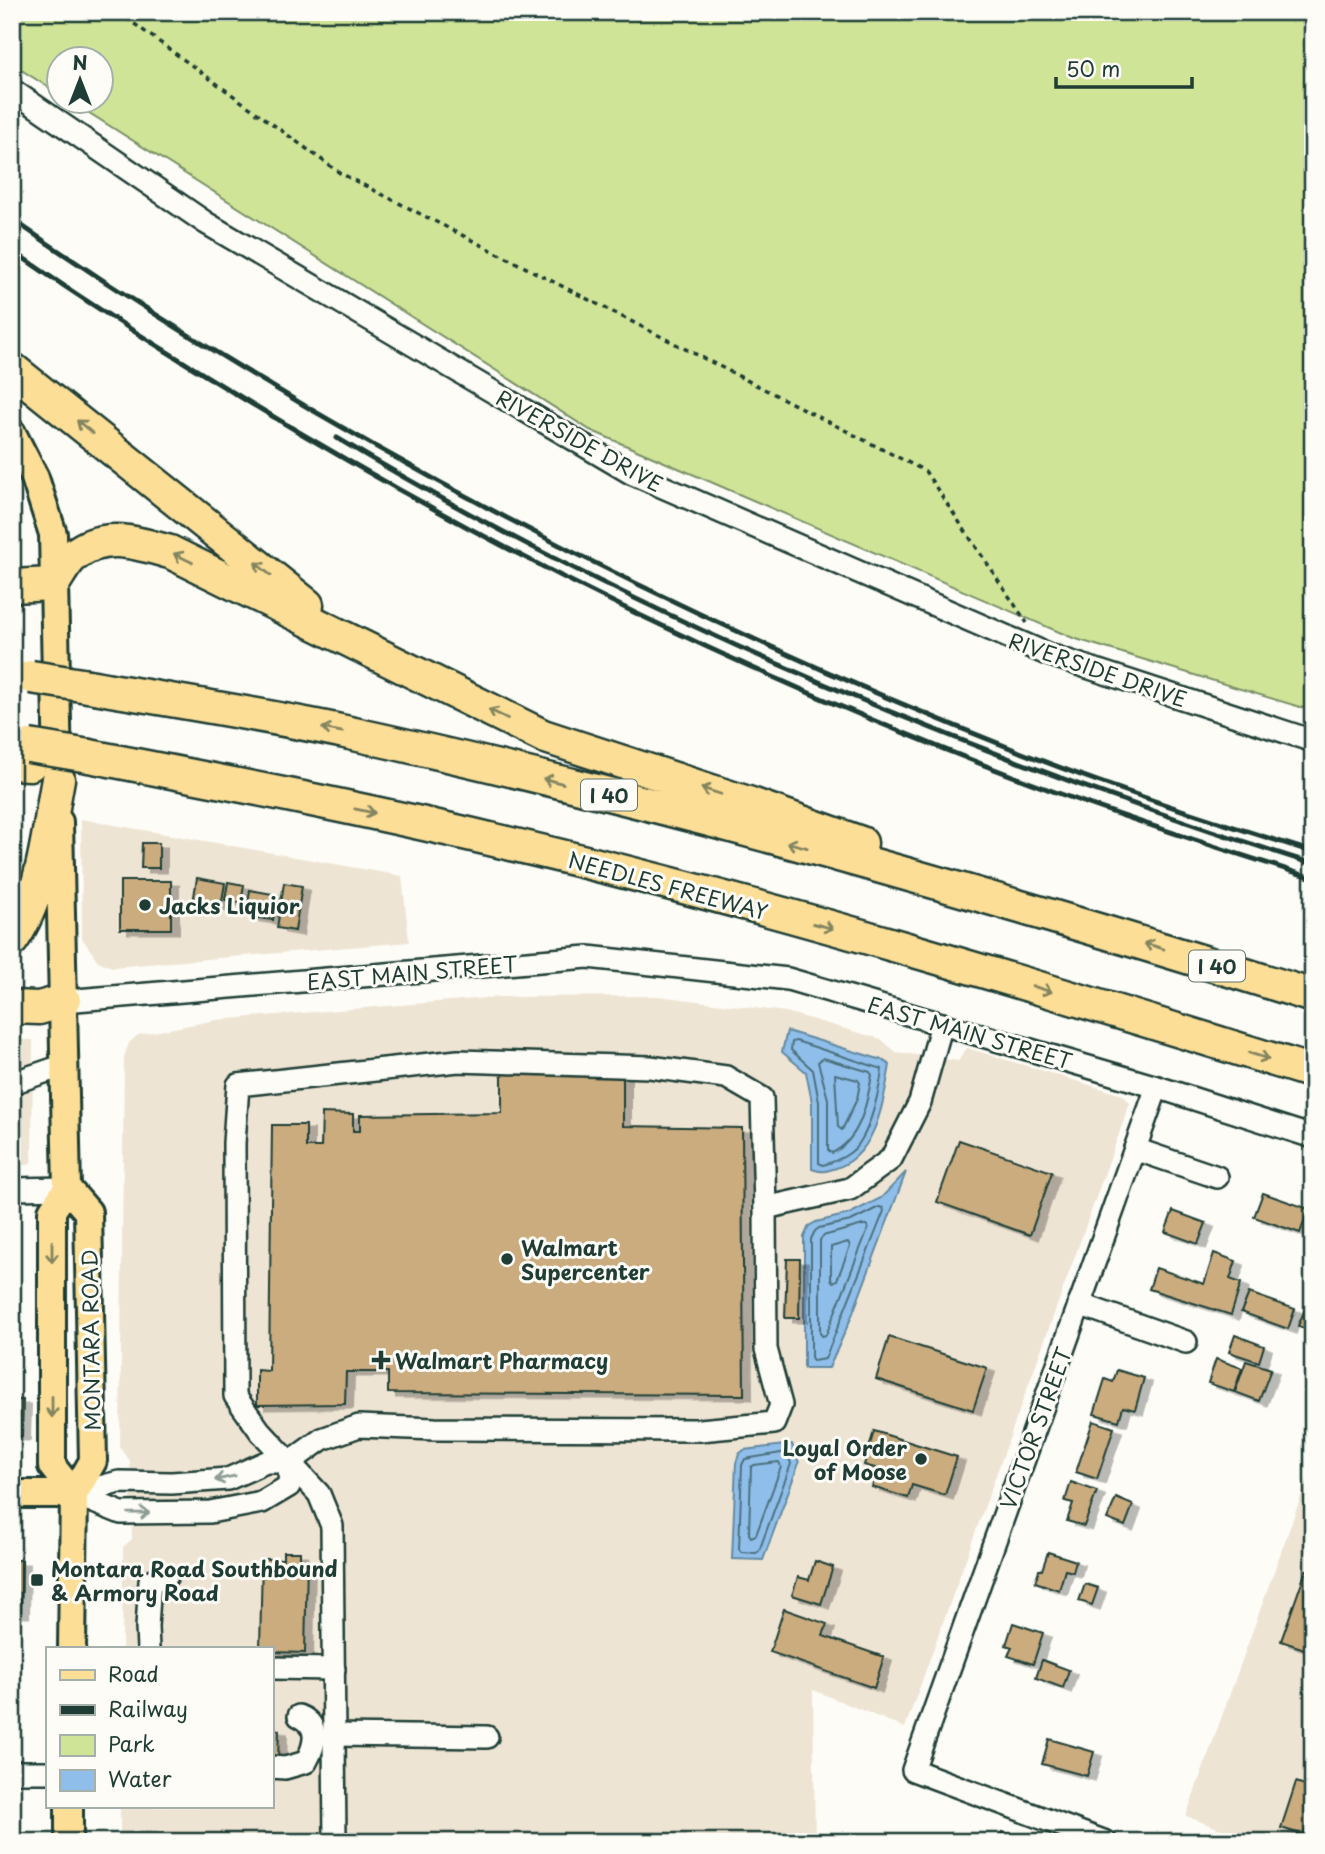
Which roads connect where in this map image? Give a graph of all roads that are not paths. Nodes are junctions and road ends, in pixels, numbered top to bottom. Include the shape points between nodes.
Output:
1 (12, 90) edge
2 (12, 369) edge
3 (12, 433) edge
4 (53, 584) junction
5 (12, 586) edge
6 (354, 643) junction
7 (21, 676) edge
8 (1313, 741) edge
9 (21, 754) edge
10 (58, 779) junction
11 (1122, 936) junction
12 (12, 940) edge
13 (12, 993) edge
14 (1313, 996) edge
15 (64, 1001) junction
16 (12, 1007) edge
17 (942, 1024) junction
18 (65, 1065) junction
19 (1313, 1072) edge
20 (12, 1083) edge
21 (1157, 1087) junction
22 (1313, 1137) edge
23 (1135, 1149) junction
24 (1217, 1177) dead end
25 (67, 1188) junction
26 (12, 1189) edge
27 (765, 1208) junction
28 (1080, 1304) junction
29 (1186, 1342) dead end
30 (290, 1462) junction
31 (12, 1494) edge
32 (74, 1494) junction
33 (167, 1576) dead end
34 (72, 1647) edge
35 (148, 1647) edge
36 (273, 1668) edge
37 (334, 1669) junction
38 (299, 1716) dead end
39 (334, 1735) junction
40 (487, 1737) dead end
41 (273, 1767) edge
42 (12, 1772) edge
43 (46, 1772) edge
44 (69, 1808) edge
45 (69, 1842) edge
46 (335, 1842) edge
47 (1106, 1842) edge

1 - 8 street, RIVERSIDE DRIVE via 206,223 631,473 1047,654
6 -> 2 highway
3 - 4 main road via 35,478 53,534
4 - 5 highway
6 -> 4 highway via 170,552 126,540 96,544 73,557
4 - 10 main road
11 -> 6 highway via 751,804 543,736
11 -> 7 highway, I 40, bridge via 500,767 341,732
9 -> 19 highway, NEEDLES FREEWAY, bridge via 298,796 495,840 976,969
10 - 12 highway via 38,881
10 - 15 main road
14 -> 11 highway, I 40
13 - 15 highway via 36,993
15 - 16 highway via 39,1008
15 - 17 street, EAST MAIN STREET via 588,957 789,979
15 - 18 main road, MONTARA ROAD
17 - 21 street, EAST MAIN STREET
17 - 27 street via 920,1102 891,1159 850,1189
18 - 20 street
18 - 25 main road, MONTARA ROAD
21 - 22 street, EAST MAIN STREET
21 - 23 street, VICTOR STREET
23 - 24 street
23 - 28 street, VICTOR STREET
25 - 26 street
25 -> 32 main road, MONTARA ROAD via 52,1211 52,1466
25 - 32 main road, MONTARA ROAD via 88,1212 93,1461
27 - 30 street via 766,1349 782,1405 774,1423 700,1430 359,1426 322,1439
27 - 30 street via 762,1098 726,1077 650,1067 458,1061 238,1085 235,1396
28 - 29 street
28 - 47 street, VICTOR STREET via 913,1770
30 -> 32 street via 266,1462 228,1479 118,1482
32 -> 30 street via 121,1513 210,1512 262,1502 289,1486
30 - 37 street via 319,1494 332,1526
31 - 32 main road
32 - 34 main road, MONTARA ROAD
33 - 35 street via 150,1581
36 - 37 street
37 - 39 street
38 - 41 street via 314,1730 314,1748 306,1762
39 - 40 street
39 - 46 street
42 - 43 street
44 - 45 main road

